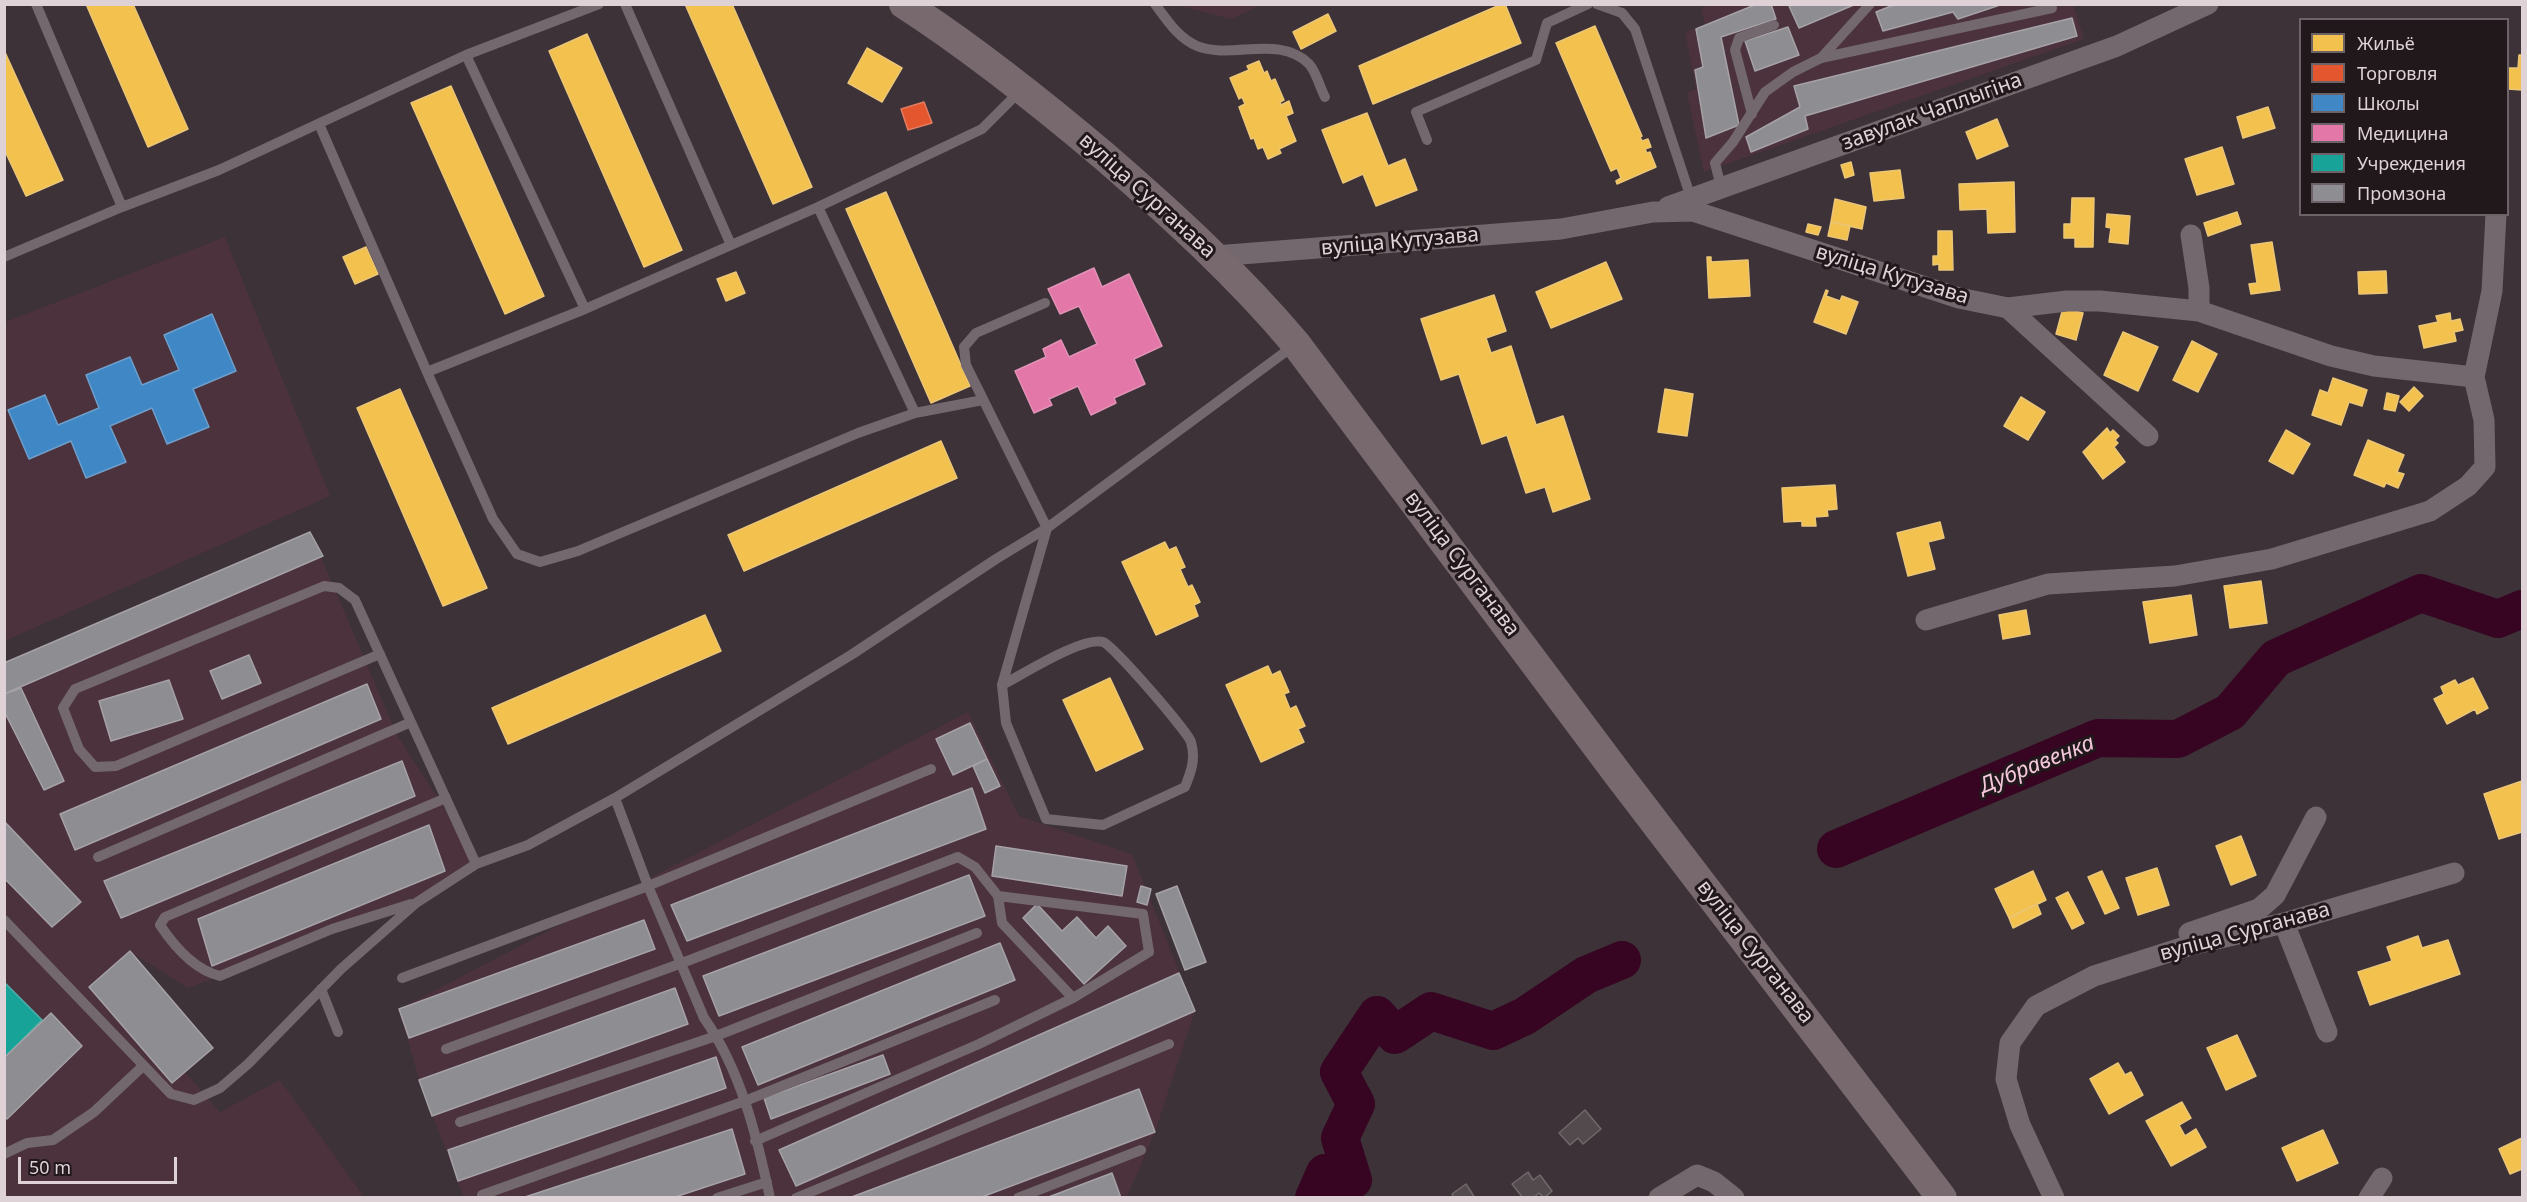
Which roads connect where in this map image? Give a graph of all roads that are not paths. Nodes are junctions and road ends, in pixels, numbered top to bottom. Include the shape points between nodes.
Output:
1 (36, 4) edge
2 (599, 4) edge
3 (625, 4) edge
4 (904, 4) edge
5 (1155, 4) edge
6 (1588, 4) edge
7 (1597, 4) edge
8 (1870, 4) edge
9 (2208, 4) edge
10 (2052, 8) dead end
11 (1774, 25) dead end
12 (466, 55) junction
13 (1821, 58) junction
14 (1023, 87) junction
15 (1325, 97) dead end
16 (1752, 114) junction
17 (319, 124) junction
18 (1427, 140) dead end
19 (1721, 187) junction
20 (1691, 198) junction
21 (122, 207) junction
22 (818, 207) junction
23 (1653, 213) junction
24 (2496, 216) edge
25 (2190, 235) dead end
26 (731, 245) junction
27 (1215, 256) junction
28 (4, 257) edge
29 (1045, 303) dead end
30 (2008, 308) junction
31 (585, 309) junction
32 (2199, 311) junction
33 (1296, 344) junction
34 (427, 372) junction
35 (2474, 377) junction
36 (984, 400) junction
37 (915, 413) junction
38 (2148, 436) dead end
39 (1047, 528) junction
40 (1926, 620) dead end
41 (380, 654) junction
42 (1002, 685) junction
43 (409, 723) junction
44 (931, 769) dead end
45 (446, 798) junction
46 (615, 798) junction
47 (2316, 817) dead end
48 (98, 857) dead end
49 (476, 864) junction
50 (2454, 873) dead end
51 (648, 886) junction
52 (998, 896) junction
53 (416, 903) junction
54 (4, 920) edge
55 (2284, 923) junction
56 (977, 933) dead end
57 (2160, 955) junction
58 (682, 963) junction
59 (402, 978) dead end
60 (321, 989) junction
61 (1073, 998) junction
62 (995, 1000) dead end
63 (338, 1032) dead end
64 (2327, 1032) dead end
65 (716, 1036) junction
66 (1169, 1044) dead end
67 (446, 1049) dead end
68 (143, 1066) junction
69 (745, 1101) junction
70 (460, 1122) dead end
71 (755, 1141) junction
72 (1141, 1150) dead end
73 (4, 1154) edge
74 (2382, 1178) dead end
75 (767, 1182) junction
76 (482, 1195) dead end
77 (717, 1197) edge
78 (770, 1197) edge
79 (796, 1197) edge
80 (1018, 1197) edge
81 (1659, 1197) edge
82 (1734, 1197) edge
83 (1942, 1197) edge
84 (2054, 1197) edge
85 (2369, 1197) edge

1 - 21 lane
2 - 12 lane
3 - 26 lane
4 - 14 main road, вуліца Сурганава
5 - 15 lane via 1176,33 1198,46 1252,51 1279,48 1309,64
6 - 18 lane via 1547,23 1536,60 1416,112
7 - 20 lane via 1622,13 1635,29
8 - 13 lane
9 - 19 street, завулак Чаплыгіна via 2117,46
10 - 13 lane
11 - 16 lane via 1739,38 1735,50
12 - 17 lane
12 - 31 lane
13 - 16 lane via 1765,92
14 - 22 lane via 982,129
14 - 27 main road, вуліца Сурганава
16 - 19 lane via 1715,163
17 - 21 lane via 219,170
17 - 34 lane
19 - 20 street, завулак Чаплыгіна
20 - 23 street, завулак Чаплыгіна
21 - 28 lane
22 - 26 lane
22 - 37 lane
23 - 27 street, вуліца Кутузава via 1561,229
23 - 30 street, вуліца Кутузава via 1693,211 1959,298
24 - 35 street via 2492,291
25 - 32 street
26 - 31 lane
27 - 33 main road, вуліца Сурганава
29 - 36 lane via 975,333 964,347 966,365
30 - 32 street, вуліца Кутузава via 2100,301
30 - 38 street
31 - 34 lane
32 - 35 street, вуліца Кутузава via 2331,356 2374,366
33 - 39 lane
33 - 83 main road, вуліца Сурганава via 1617,773
34 - 37 lane via 493,519 517,554 540,562 578,551 858,433
35 - 40 street via 2484,420 2485,467 2468,486 2430,511 2272,559 2175,576 2048,584
36 - 37 lane
36 - 39 lane
39 - 42 lane
39 - 46 lane via 850,655
41 - 41 lane via 355,600 339,588 324,586 75,689 63,708 79,749 95,767 116,766
41 - 43 lane
42 - 42 lane via 1087,642 1104,642 1119,654 1191,741 1193,767 1185,787 1103,825 1046,819 1006,723
43 - 45 lane
43 - 48 lane
44 - 51 lane
45 - 49 lane
45 - 53 lane via 165,917 160,925 170,941 206,973 220,976 332,930
46 - 49 lane via 528,845
46 - 51 lane
47 - 57 street via 2275,895 2259,909 2179,937
49 - 53 lane
50 - 55 street, вуліца Сурганава
51 - 58 lane
51 - 59 lane
52 - 58 lane via 975,867 958,857
52 - 61 lane via 1002,923
52 - 61 lane via 1143,914 1149,952
53 - 60 lane
54 - 68 lane
55 - 57 street, вуліца Сурганава
55 - 64 street
56 - 65 lane
57 - 84 street, вуліца Сурганава via 2077,982 2036,1006 2010,1043 2006,1079 2020,1125
58 - 65 lane via 704,1018
58 - 67 lane
60 - 63 lane
60 - 68 lane via 248,1064 220,1088 194,1100 171,1094
61 - 71 lane via 979,1044
62 - 69 lane
65 - 69 lane
65 - 70 lane
66 - 79 lane
68 - 73 lane via 94,1112 53,1140 27,1143
69 - 71 lane
69 - 76 lane
71 - 75 lane
72 - 80 lane
74 - 85 street
75 - 77 lane
75 - 78 lane
81 - 82 street via 1697,1175

